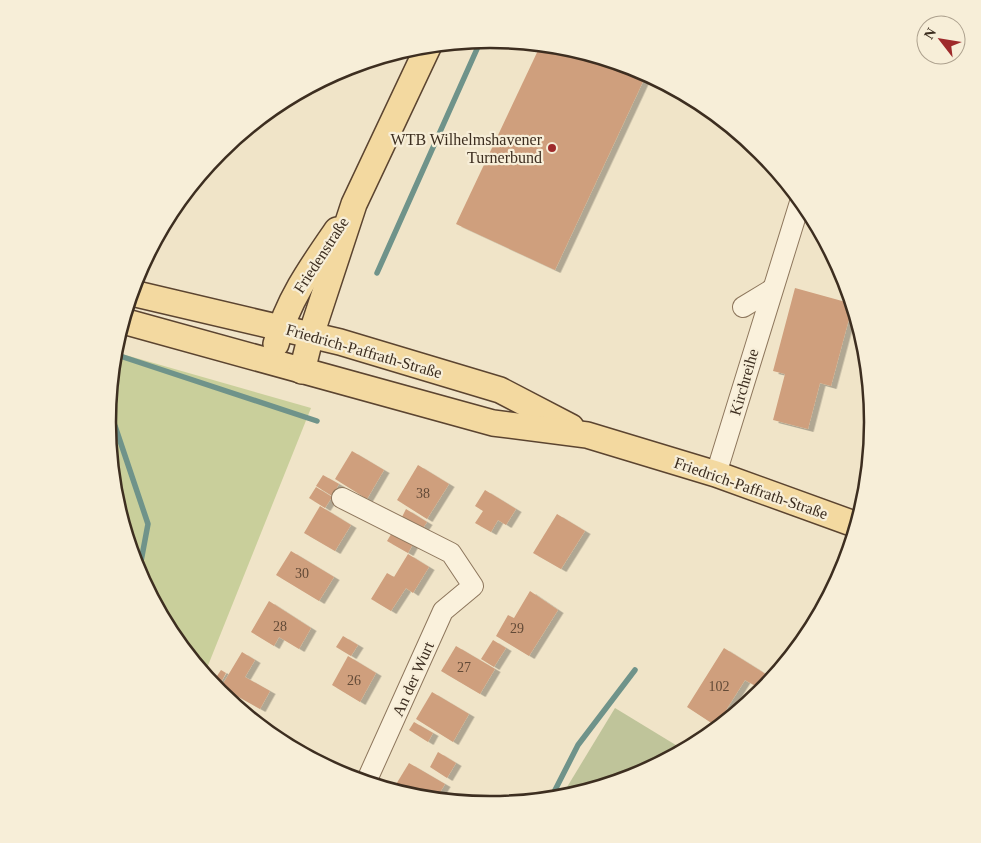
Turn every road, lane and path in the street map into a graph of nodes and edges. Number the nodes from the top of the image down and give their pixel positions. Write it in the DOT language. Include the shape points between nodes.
graph roads {
  1 [pos="425,54"];
  2 [pos="354,204"];
  3 [pos="798,209"];
  4 [pos="771,290"];
  5 [pos="139,294"];
  6 [pos="743,307"];
  7 [pos="129,324"];
  8 [pos="280,328"];
  9 [pos="311,335"];
  10 [pos="272,363"];
  11 [pos="302,372"];
  12 [pos="587,435"];
  13 [pos="716,474"];
  14 [pos="342,498"];
  15 [pos="851,523"];
  16 [pos="369,776"];
  1 -- 2 [label="main road, Friedenstraße"];
  2 -- 8 [label="main road, Friedenstraße" via="300,284"];
  2 -- 9 [label="main road, Friedenstraße"];
  3 -- 4 [label="street, Kirchreihe"];
  4 -- 6 [label="street"];
  4 -- 13 [label="street, Kirchreihe"];
  5 -- 8 [label="main road, Friedrich-Paffrath-Straße"];
  7 -- 10 [label="main road, Friedrich-Paffrath-Straße"];
  8 -- 9 [label="main road, Friedrich-Paffrath-Straße"];
  8 -- 10 [label="main road, Friedenstraße"];
  9 -- 11 [label="main road, Friedenstraße"];
  9 -- 12 [label="main road, Friedrich-Paffrath-Straße" via="500,390"];
  10 -- 11 [label="main road, Friedrich-Paffrath-Straße"];
  11 -- 12 [label="main road, Friedrich-Paffrath-Straße" via="493,423"];
  12 -- 13 [label="main road, Friedrich-Paffrath-Straße"];
  13 -- 15 [label="main road, Friedrich-Paffrath-Straße"];
  14 -- 16 [label="street, An der Wurt" via="451,553 473,586 443,612"];
}
